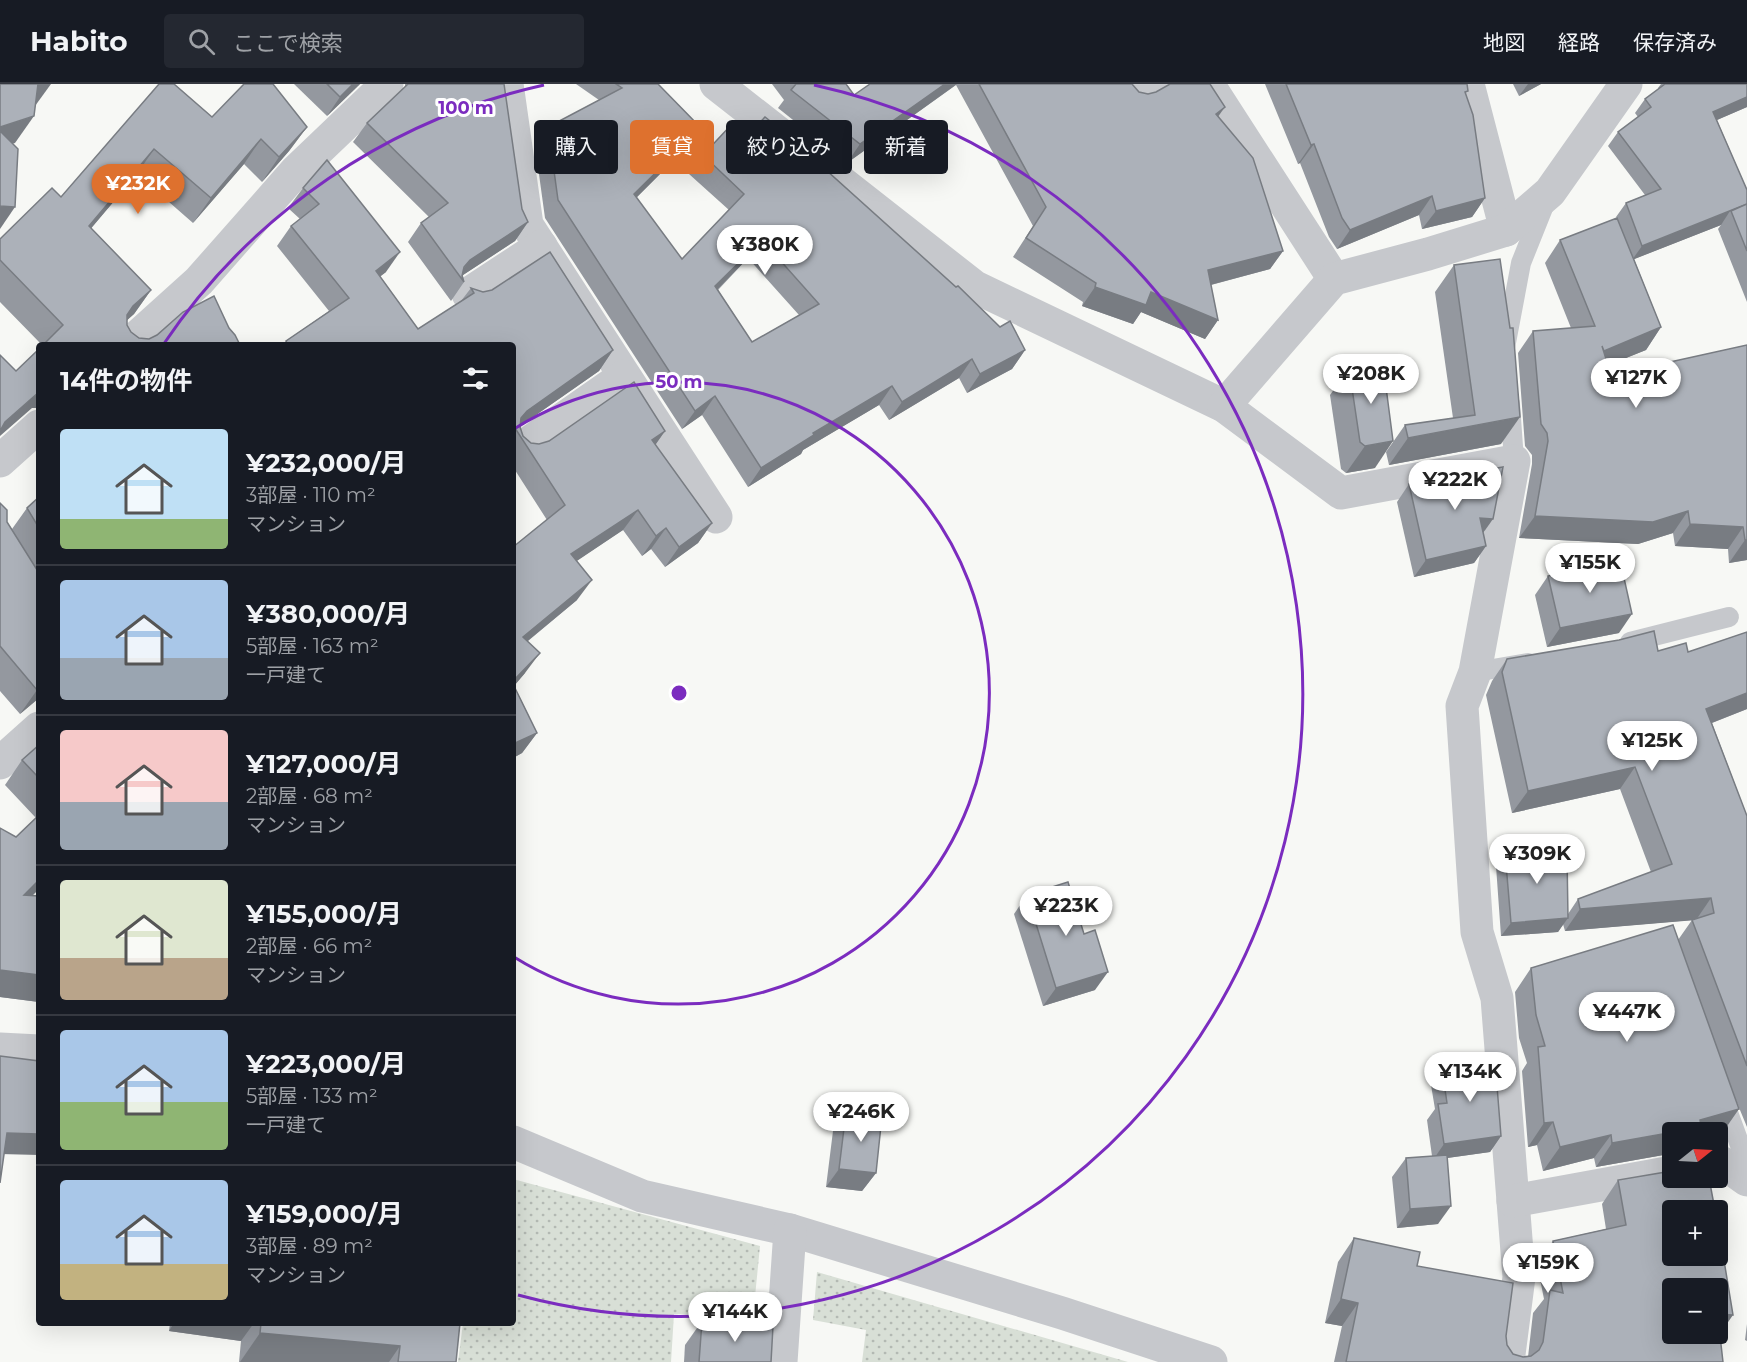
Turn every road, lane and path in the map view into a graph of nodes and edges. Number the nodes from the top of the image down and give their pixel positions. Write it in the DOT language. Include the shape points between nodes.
graph roads {
  1 [pos="387,84"];
  2 [pos="507,84"];
  3 [pos="716,84"];
  4 [pos="1127,84"];
  5 [pos="1152,84"];
  6 [pos="1208,84"];
  7 [pos="1468,84"];
  8 [pos="1626,84"];
  9 [pos="1550,192"];
  10 [pos="1506,230"];
  11 [pos="541,246"];
  12 [pos="1334,279"];
  13 [pos="199,281"];
  14 [pos="468,294"];
  15 [pos="214,313"];
  16 [pos="131,342"];
  17 [pos="1507,368"];
  18 [pos="624,376"];
  19 [pos="1509,391"];
  20 [pos="1224,406"];
  21 [pos="36,429"];
  22 [pos="524,446"];
  23 [pos="0,461"];
  24 [pos="1514,461"];
  25 [pos="716,517"];
  26 [pos="1729,616"];
  27 [pos="1611,647"];
  28 [pos="1543,660"];
  29 [pos="1475,672"];
  30 [pos="36,731"];
  31 [pos="0,763"];
  32 [pos="0,1049"];
  33 [pos="36,1051"];
  34 [pos="1716,1080"];
  35 [pos="516,1143"];
  36 [pos="1736,1164"];
  37 [pos="1662,1174"];
  38 [pos="1513,1201"];
  39 [pos="790,1230"];
  40 [pos="781,1362"];
  41 [pos="1211,1362"];
  42 [pos="1508,1362"];
  1 -- 13 [label="street" via="296,171"];
  2 -- 11 [label="street" via="527,225"];
  3 -- 20 [label="street" via="975,286"];
  4 -- 5 [label="street" via="1134,94"];
  6 -- 12 [label="street"];
  7 -- 10 [label="street"];
  8 -- 9 [label="street"];
  9 -- 10 [label="street"];
  9 -- 17 [label="lane" via="1521,263 1505,345"];
  10 -- 12 [label="street"];
  11 -- 14 [label="street"];
  11 -- 18 [label="street"];
  12 -- 20 [label="street"];
  13 -- 15 [label="street"];
  13 -- 16 [label="street"];
  18 -- 22 [label="street"];
  18 -- 25 [label="street"];
  19 -- 24 [label="lane"];
  20 -- 24 [label="street" via="1341,493"];
  21 -- 23 [label="street"];
  24 -- 29 [label="street"];
  26 -- 27 [label="lane"];
  28 -- 29 [label="lane"];
  29 -- 38 [label="street" via="1462,706 1471,863 1477,932 1497,998"];
  30 -- 31 [label="street"];
  32 -- 33 [label="street"];
  34 -- 36 [label="lane"];
  35 -- 39 [label="street" via="642,1196"];
  37 -- 38 [label="street"];
  38 -- 42 [label="street" via="1519,1277"];
  39 -- 40 [label="street"];
  39 -- 41 [label="street"];
}
